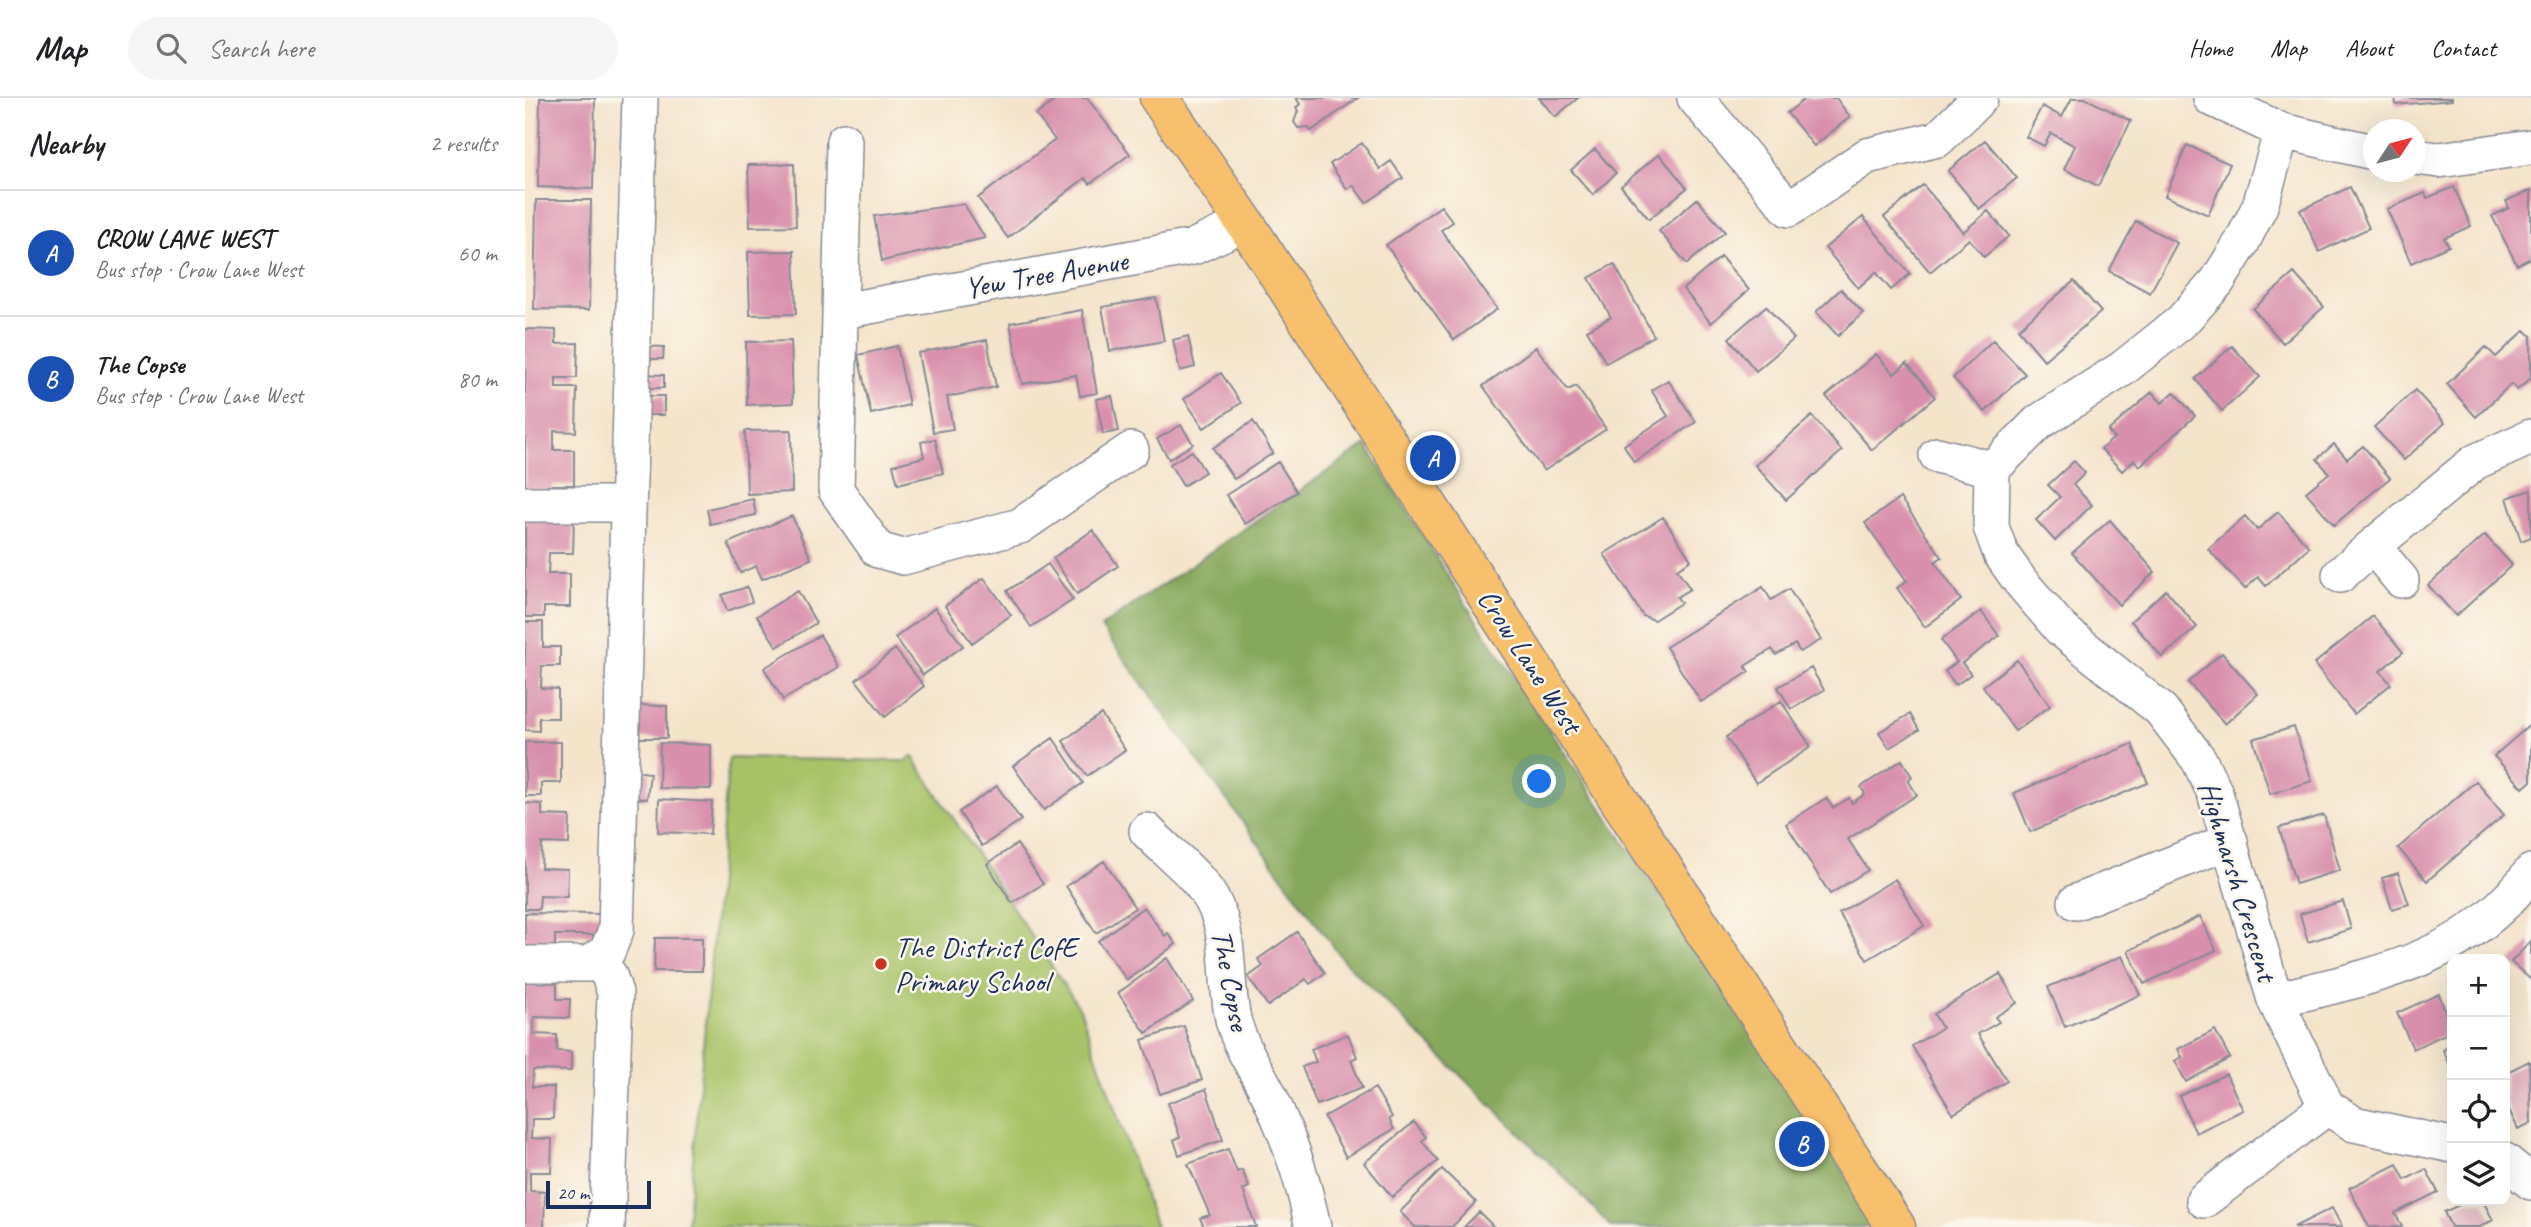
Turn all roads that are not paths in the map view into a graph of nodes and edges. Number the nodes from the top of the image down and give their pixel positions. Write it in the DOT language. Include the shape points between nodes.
graph roads {
  1 [pos="640,98"];
  2 [pos="1159,98"];
  3 [pos="1695,98"];
  4 [pos="1980,98"];
  5 [pos="2211,98"];
  6 [pos="2282,131"];
  7 [pos="844,141"];
  8 [pos="2531,147"];
  9 [pos="2363,149"];
  10 [pos="2426,158"];
  11 [pos="1245,223"];
  12 [pos="842,312"];
  13 [pos="2531,437"];
  14 [pos="1131,450"];
  15 [pos="1937,455"];
  16 [pos="1992,469"];
  17 [pos="525,504"];
  18 [pos="628,504"];
  19 [pos="2373,547"];
  20 [pos="2340,575"];
  21 [pos="2401,580"];
  22 [pos="1144,824"];
  23 [pos="2230,841"];
  24 [pos="2531,872"];
  25 [pos="2077,902"];
  26 [pos="596,959"];
  27 [pos="525,964"];
  28 [pos="2275,1000"];
  29 [pos="2327,1107"];
  30 [pos="2447,1144"];
  31 [pos="2510,1165"];
  32 [pos="2531,1182"];
  33 [pos="2204,1200"];
  34 [pos="607,1227"];
  35 [pos="1313,1227"];
  36 [pos="1896,1227"];
  1 -- 18 [label="street"];
  2 -- 11 [label="main road, Crow Lane West"];
  3 -- 4 [label="street" via="1790,209 1867,156 1938,139"];
  5 -- 6 [label="street"];
  6 -- 9 [label="street"];
  6 -- 16 [label="street" via="2260,206 2217,282 2181,322 2122,369 2039,422"];
  7 -- 12 [label="street"];
  8 -- 10 [label="street"];
  11 -- 12 [label="street, Yew Tree Avenue" via="1193,247"];
  11 -- 36 [label="main road, Crow Lane West"];
  12 -- 14 [label="street" via="836,490 878,550 903,557 1020,526"];
  13 -- 19 [label="street" via="2475,462"];
  15 -- 16 [label="street"];
  16 -- 23 [label="street, Highmarsh Crescent" via="1991,527 2001,554 2061,629 2146,696 2178,729 2215,793"];
  17 -- 18 [label="street"];
  18 -- 26 [label="street" via="617,930 607,952"];
  19 -- 20 [label="street"];
  19 -- 21 [label="street"];
  22 -- 35 [label="street, The Copse" via="1214,904 1221,922 1234,1023 1300,1169"];
  23 -- 25 [label="street"];
  23 -- 28 [label="street, Highmarsh Crescent"];
  24 -- 28 [label="street" via="2470,932 2414,963"];
  26 -- 27 [label="street" via="588,964"];
  26 -- 34 [label="street" via="609,975 615,993"];
  28 -- 29 [label="street, Highmarsh Crescent"];
  29 -- 30 [label="street" via="2354,1124"];
  29 -- 33 [label="street"];
  31 -- 32 [label="street"];
}
